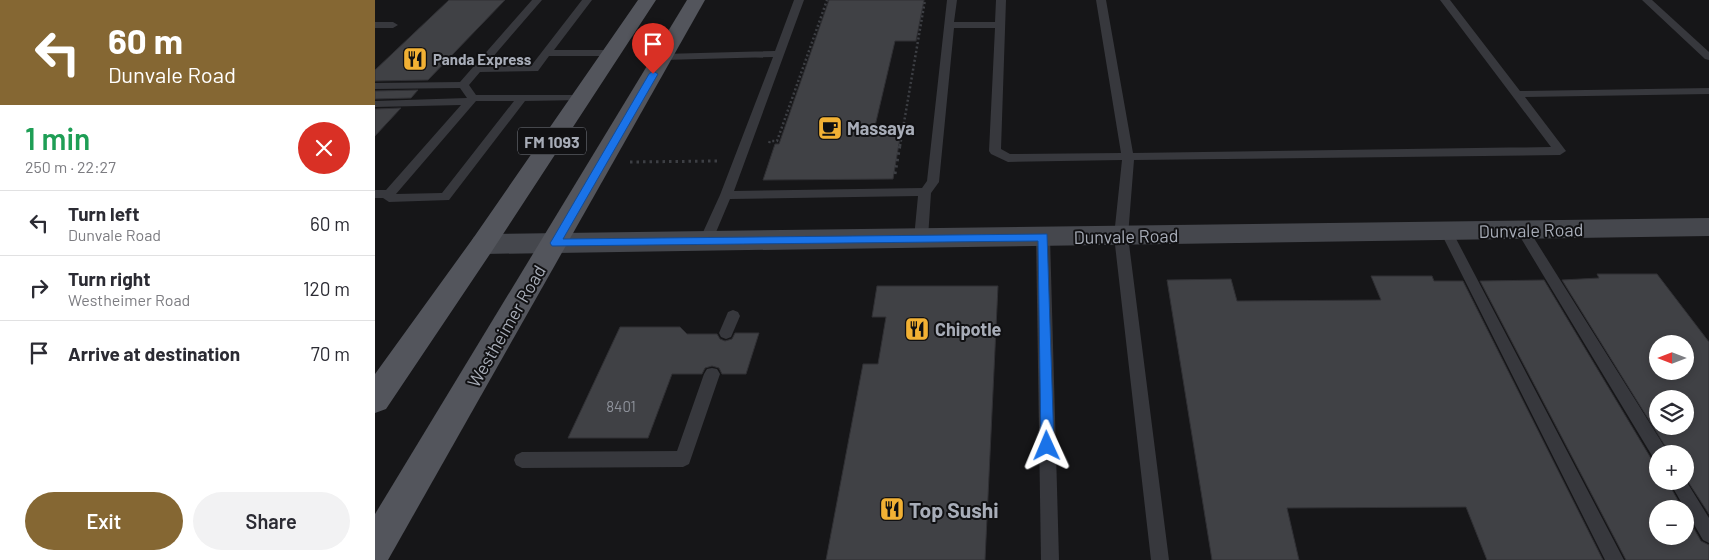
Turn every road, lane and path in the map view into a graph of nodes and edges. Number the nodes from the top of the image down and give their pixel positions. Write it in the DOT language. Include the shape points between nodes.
graph roads {
  1 [pos="537,0"];
  2 [pos="587,0"];
  3 [pos="647,0"];
  4 [pos="697,0"];
  5 [pos="799,0"];
  6 [pos="827,0"];
  7 [pos="925,0"];
  8 [pos="952,0"];
  9 [pos="1001,0"];
  10 [pos="1101,0"];
  11 [pos="1445,0"];
  12 [pos="1647,0"];
  13 [pos="375,25"];
  14 [pos="393,25"];
  15 [pos="949,25"];
  16 [pos="1000,25"];
  17 [pos="546,53"];
  18 [pos="611,53"];
  19 [pos="779,54"];
  20 [pos="663,57"];
  21 [pos="1709,57"];
  22 [pos="477,69"];
  23 [pos="463,85"];
  24 [pos="375,86"];
  25 [pos="1709,91"];
  26 [pos="1517,94"];
  27 [pos="522,98"];
  28 [pos="581,98"];
  29 [pos="471,100"];
  30 [pos="375,104"];
  31 [pos="496,114"];
  32 [pos="509,114"];
  33 [pos="483,132"];
  34 [pos="495,132"];
  35 [pos="455,133"];
  36 [pos="442,134"];
  37 [pos="481,150"];
  38 [pos="438,151"];
  39 [pos="468,151"];
  40 [pos="425,152"];
  41 [pos="1128,157"];
  42 [pos="739,161"];
  43 [pos="629,162"];
  44 [pos="451,173"];
  45 [pos="464,173"];
  46 [pos="405,174"];
  47 [pos="421,174"];
  48 [pos="894,184"];
  49 [pos="925,192"];
  50 [pos="375,194"];
  51 [pos="389,194"];
  52 [pos="726,195"];
  53 [pos="1709,228"];
  54 [pos="1522,230"];
  55 [pos="1446,231"];
  56 [pos="1121,236"];
  57 [pos="1043,237"];
  58 [pos="921,238"];
  59 [pos="706,241"];
  60 [pos="555,243"];
  61 [pos="483,244"];
  62 [pos="733,316"];
  63 [pos="726,334"];
  64 [pos="712,374"];
  65 [pos="375,399"];
  66 [pos="1654,445"];
  67 [pos="522,460"];
  68 [pos="1682,490"];
  69 [pos="1709,534"];
  70 [pos="375,548"];
  71 [pos="1050,560"];
  72 [pos="1160,560"];
  73 [pos="1615,560"];
  1 -- 22 [label="lane"];
  2 -- 17 [label="lane"];
  3 -- 18 [label="main road, FM 1093"];
  4 -- 20 [label="main road, Westheimer Road / FM 1093"];
  5 -- 19 [label="lane"];
  6 -- 42 [label="path" via="777,141 770,141 763,161"];
  7 -- 48 [label="path"];
  8 -- 15 [label="lane"];
  9 -- 16 [label="lane"];
  10 -- 41 [label="lane"];
  11 -- 26 [label="lane"];
  12 -- 21 [label="lane"];
  13 -- 14 [label="lane"];
  15 -- 16 [label="lane"];
  15 -- 49 [label="lane" via="933,182"];
  16 -- 41 [label="lane" via="995,151 1007,158"];
  17 -- 18 [label="lane"];
  17 -- 22 [label="lane" via="534,69"];
  18 -- 28 [label="main road, FM 1093"];
  19 -- 20 [label="lane"];
  19 -- 42 [label="lane"];
  20 -- 60 [label="main road, Westheimer Road / FM 1093"];
  22 -- 23 [label="lane"];
  23 -- 24 [label="lane"];
  23 -- 29 [label="lane"];
  25 -- 26 [label="lane"];
  26 -- 41 [label="lane" via="1560,151"];
  27 -- 28 [label="lane"];
  27 -- 29 [label="lane"];
  27 -- 32 [label="lane"];
  28 -- 61 [label="main road, FM 1093"];
  29 -- 30 [label="lane"];
  29 -- 36 [label="lane" via="463,116"];
  31 -- 32 [label="lane"];
  32 -- 34 [label="lane"];
  33 -- 34 [label="lane"];
  34 -- 37 [label="lane"];
  35 -- 36 [label="lane"];
  36 -- 40 [label="lane"];
  37 -- 39 [label="lane"];
  37 -- 45 [label="lane"];
  38 -- 40 [label="lane"];
  40 -- 46 [label="lane"];
  41 -- 56 [label="lane"];
  42 -- 43 [label="path"];
  42 -- 52 [label="lane"];
  44 -- 45 [label="lane"];
  45 -- 51 [label="lane" via="445,197 389,198"];
  46 -- 47 [label="lane"];
  46 -- 51 [label="lane"];
  49 -- 52 [label="lane"];
  49 -- 58 [label="lane"];
  50 -- 51 [label="lane"];
  52 -- 59 [label="lane"];
  53 -- 54 [label="street, Dunvale Road"];
  54 -- 55 [label="street, Dunvale Road"];
  54 -- 66 [label="lane"];
  55 -- 56 [label="street, Dunvale Road"];
  55 -- 73 [label="lane"];
  56 -- 57 [label="street, Dunvale Road"];
  56 -- 72 [label="lane"];
  57 -- 58 [label="street, Dunvale Road"];
  57 -- 71 [label="lane"];
  58 -- 59 [label="street, Dunvale Road"];
  59 -- 60 [label="street, Dunvale Road"];
  60 -- 61 [label="street, Dunvale Road"];
  60 -- 70 [label="main road, Westheimer Road / FM 1093"];
  61 -- 65 [label="main road, FM 1093"];
  62 -- 63 [label="lane"];
  64 -- 67 [label="lane" via="683,459"];
  68 -- 69 [label="lane"];
}
